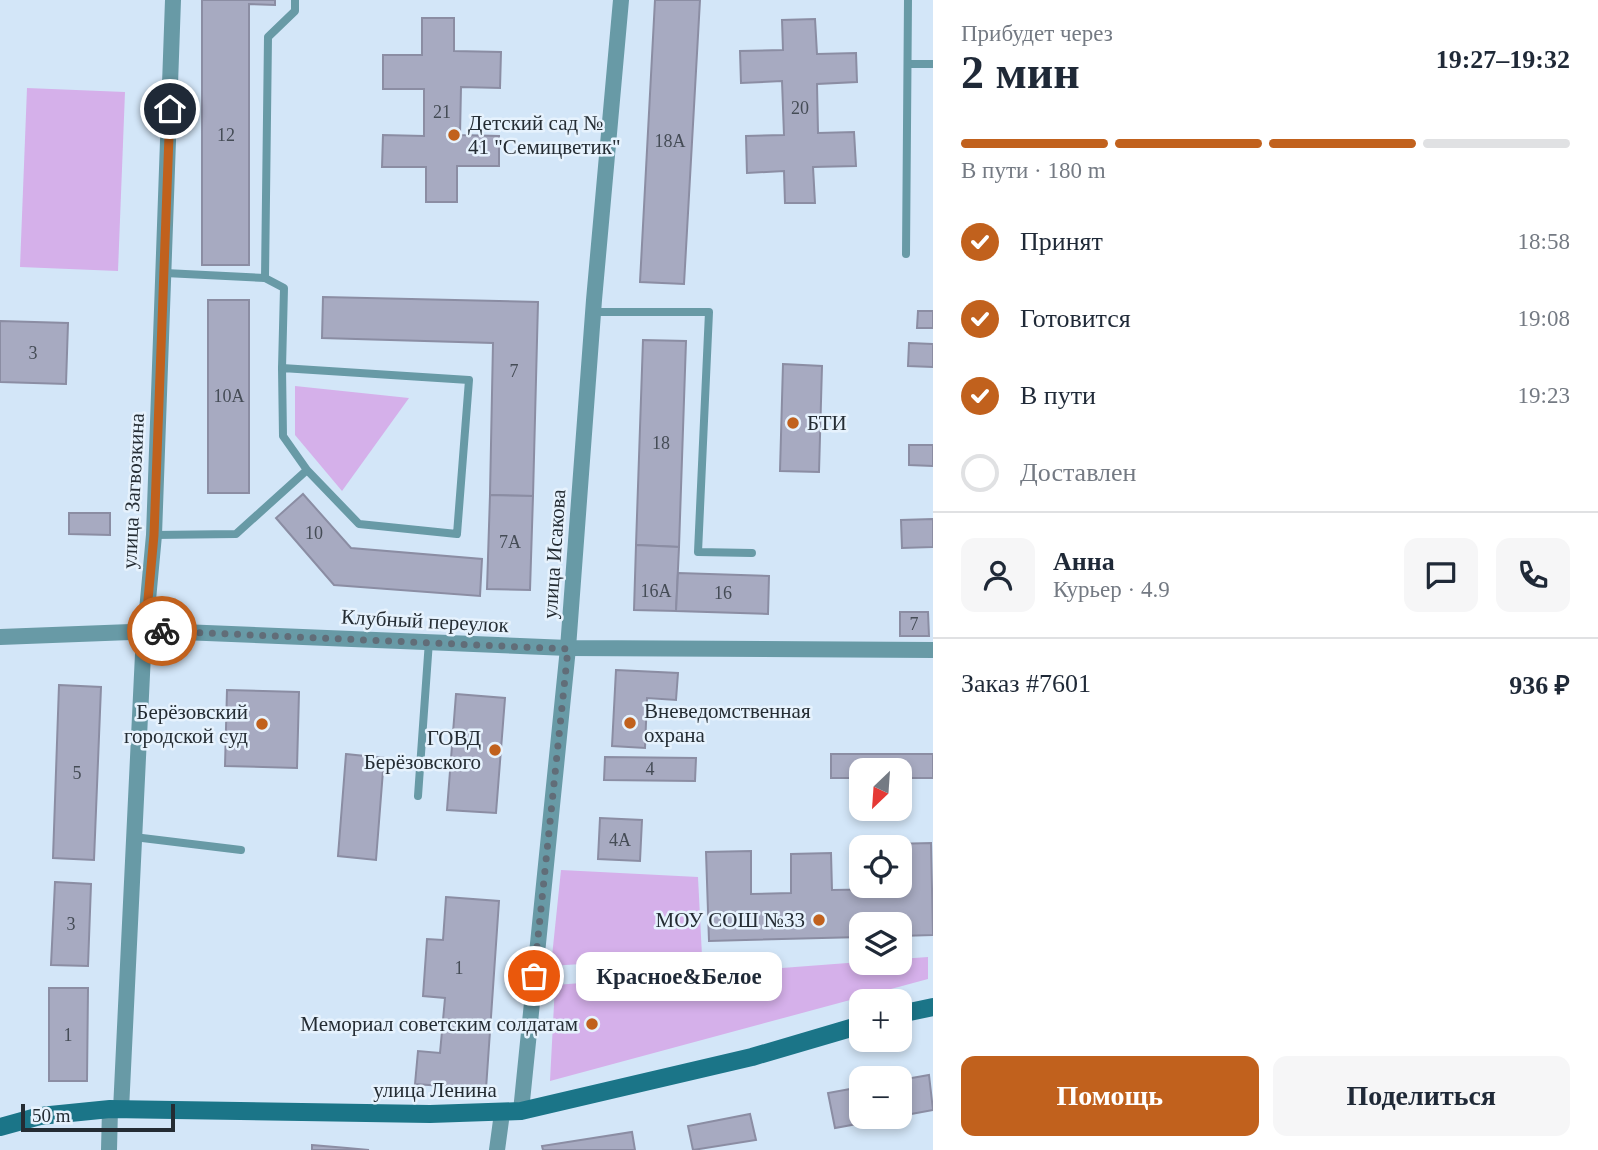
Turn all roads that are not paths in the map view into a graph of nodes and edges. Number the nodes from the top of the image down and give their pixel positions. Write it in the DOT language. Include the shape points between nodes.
graph roads {
  1 [pos="173,0"];
  2 [pos="295,0"];
  3 [pos="621,0"];
  4 [pos="908,0"];
  5 [pos="908,64"];
  6 [pos="933,64"];
  7 [pos="906,254"];
  8 [pos="165,273"];
  9 [pos="265,278"];
  10 [pos="593,312"];
  11 [pos="282,368"];
  12 [pos="307,470"];
  13 [pos="154,535"];
  14 [pos="752,553"];
  15 [pos="145,632"];
  16 [pos="0,638"];
  17 [pos="429,642"];
  18 [pos="568,649"];
  19 [pos="933,650"];
  20 [pos="418,796"];
  21 [pos="134,836"];
  22 [pos="242,850"];
  23 [pos="933,1007"];
  24 [pos="912,1011"];
  25 [pos="849,1029"];
  26 [pos="116,1110"];
  27 [pos="521,1111"];
  28 [pos="502,1113"];
  29 [pos="0,1127"];
  30 [pos="109,1150"];
  31 [pos="497,1150"];
  1 -- 8 [label="street, улица Загвозкина"];
  2 -- 9 [label="lane" via="295,11 268,37"];
  3 -- 10 [label="street, улица Исакова"];
  4 -- 5 [label="lane"];
  5 -- 6 [label="lane"];
  5 -- 7 [label="lane"];
  8 -- 9 [label="lane"];
  8 -- 13 [label="street, улица Загвозкина"];
  9 -- 11 [label="lane" via="284,288"];
  10 -- 14 [label="lane" via="709,312 698,552"];
  10 -- 18 [label="street, улица Исакова"];
  11 -- 12 [label="lane" via="283,436"];
  11 -- 12 [label="lane" via="469,380 457,534 359,524"];
  12 -- 13 [label="lane" via="236,534"];
  13 -- 15 [label="street, улица Загвозкина"];
  15 -- 16 [label="street, Клубный переулок"];
  15 -- 17 [label="street, Клубный переулок"];
  15 -- 21 [label="street, улица Загвозкина"];
  17 -- 18 [label="street, Клубный переулок"];
  17 -- 20 [label="lane"];
  18 -- 19 [label="street, Клубный переулок"];
  18 -- 27 [label="street, улица Исакова"];
  21 -- 22 [label="lane"];
  21 -- 26 [label="street, улица Загвозкина"];
  23 -- 24 [label="main road"];
  25 -- 27 [label="main road, улица Ленина" via="752,1057"];
  26 -- 28 [label="main road, улица Ленина"];
  26 -- 29 [label="main road, улица Ленина" via="40,1116"];
  26 -- 30 [label="street, улица Загвозкина"];
  27 -- 28 [label="main road, улица Ленина"];
  28 -- 31 [label="street"];
}
